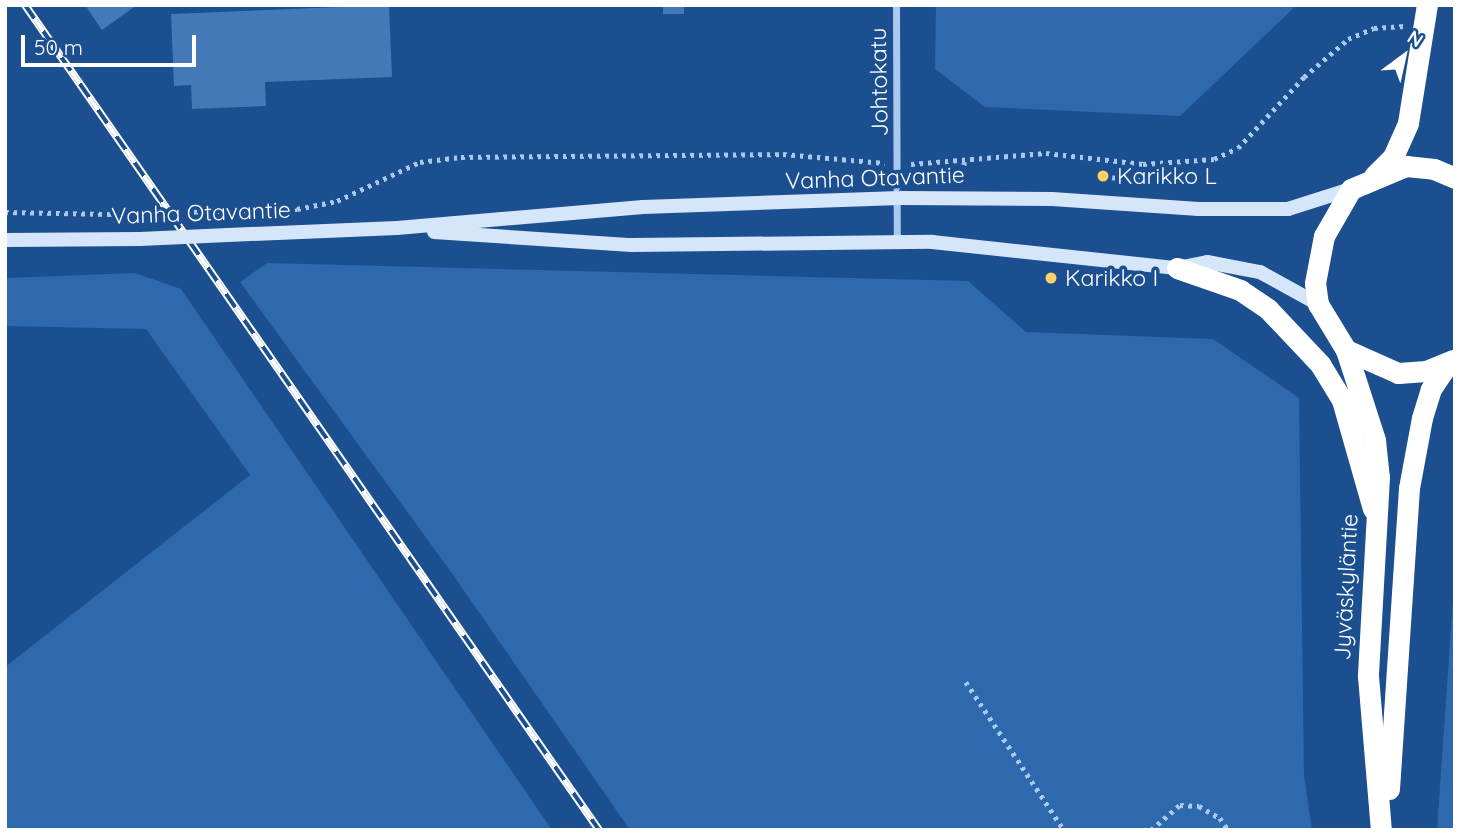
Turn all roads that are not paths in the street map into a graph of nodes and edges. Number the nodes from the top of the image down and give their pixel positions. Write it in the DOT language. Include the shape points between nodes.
graph roads {
  1 [pos="896,5"];
  2 [pos="1427,5"];
  3 [pos="1371,178"];
  4 [pos="1455,178"];
  5 [pos="1351,189"];
  6 [pos="900,198"];
  7 [pos="397,228"];
  8 [pos="5,240"];
  9 [pos="897,241"];
  10 [pos="1177,268"];
  11 [pos="1318,304"];
  12 [pos="1346,350"];
  13 [pos="1452,361"];
  14 [pos="1375,515"];
  15 [pos="1381,830"];
  16 [pos="1387,830"];
  1 -- 6 [label="street, Johtokatu"];
  2 -- 3 [label="highway" via="1419,71 1402,140"];
  3 -- 4 [label="highway" via="1406,166 1434,169"];
  3 -- 5 [label="highway"];
  5 -- 6 [label="main road, Vanha Otavantie" via="1288,209 1256,210 1052,199"];
  5 -- 11 [label="highway" via="1324,236 1316,267"];
  6 -- 7 [label="main road, Vanha Otavantie" via="643,207"];
  6 -- 9 [label="street, Johtokatu"];
  7 -- 8 [label="main road, Vanha Otavantie, bridge"];
  7 -- 9 [label="main road, Vanha Otavantie" via="632,245"];
  9 -- 10 [label="main road, Vanha Otavantie"];
  10 -- 11 [label="main road, Vanha Otavantie" via="1207,262 1260,272"];
  10 -- 14 [label="highway" via="1250,296 1320,364 1342,400"];
  11 -- 12 [label="highway, Jyväskyläntie"];
  12 -- 13 [label="highway" via="1398,373"];
  12 -- 14 [label="highway, Jyväskyläntie" via="1376,440"];
  13 -- 16 [label="highway" via="1431,389 1409,488"];
  14 -- 15 [label="highway, Jyväskyläntie" via="1368,676"];
}
